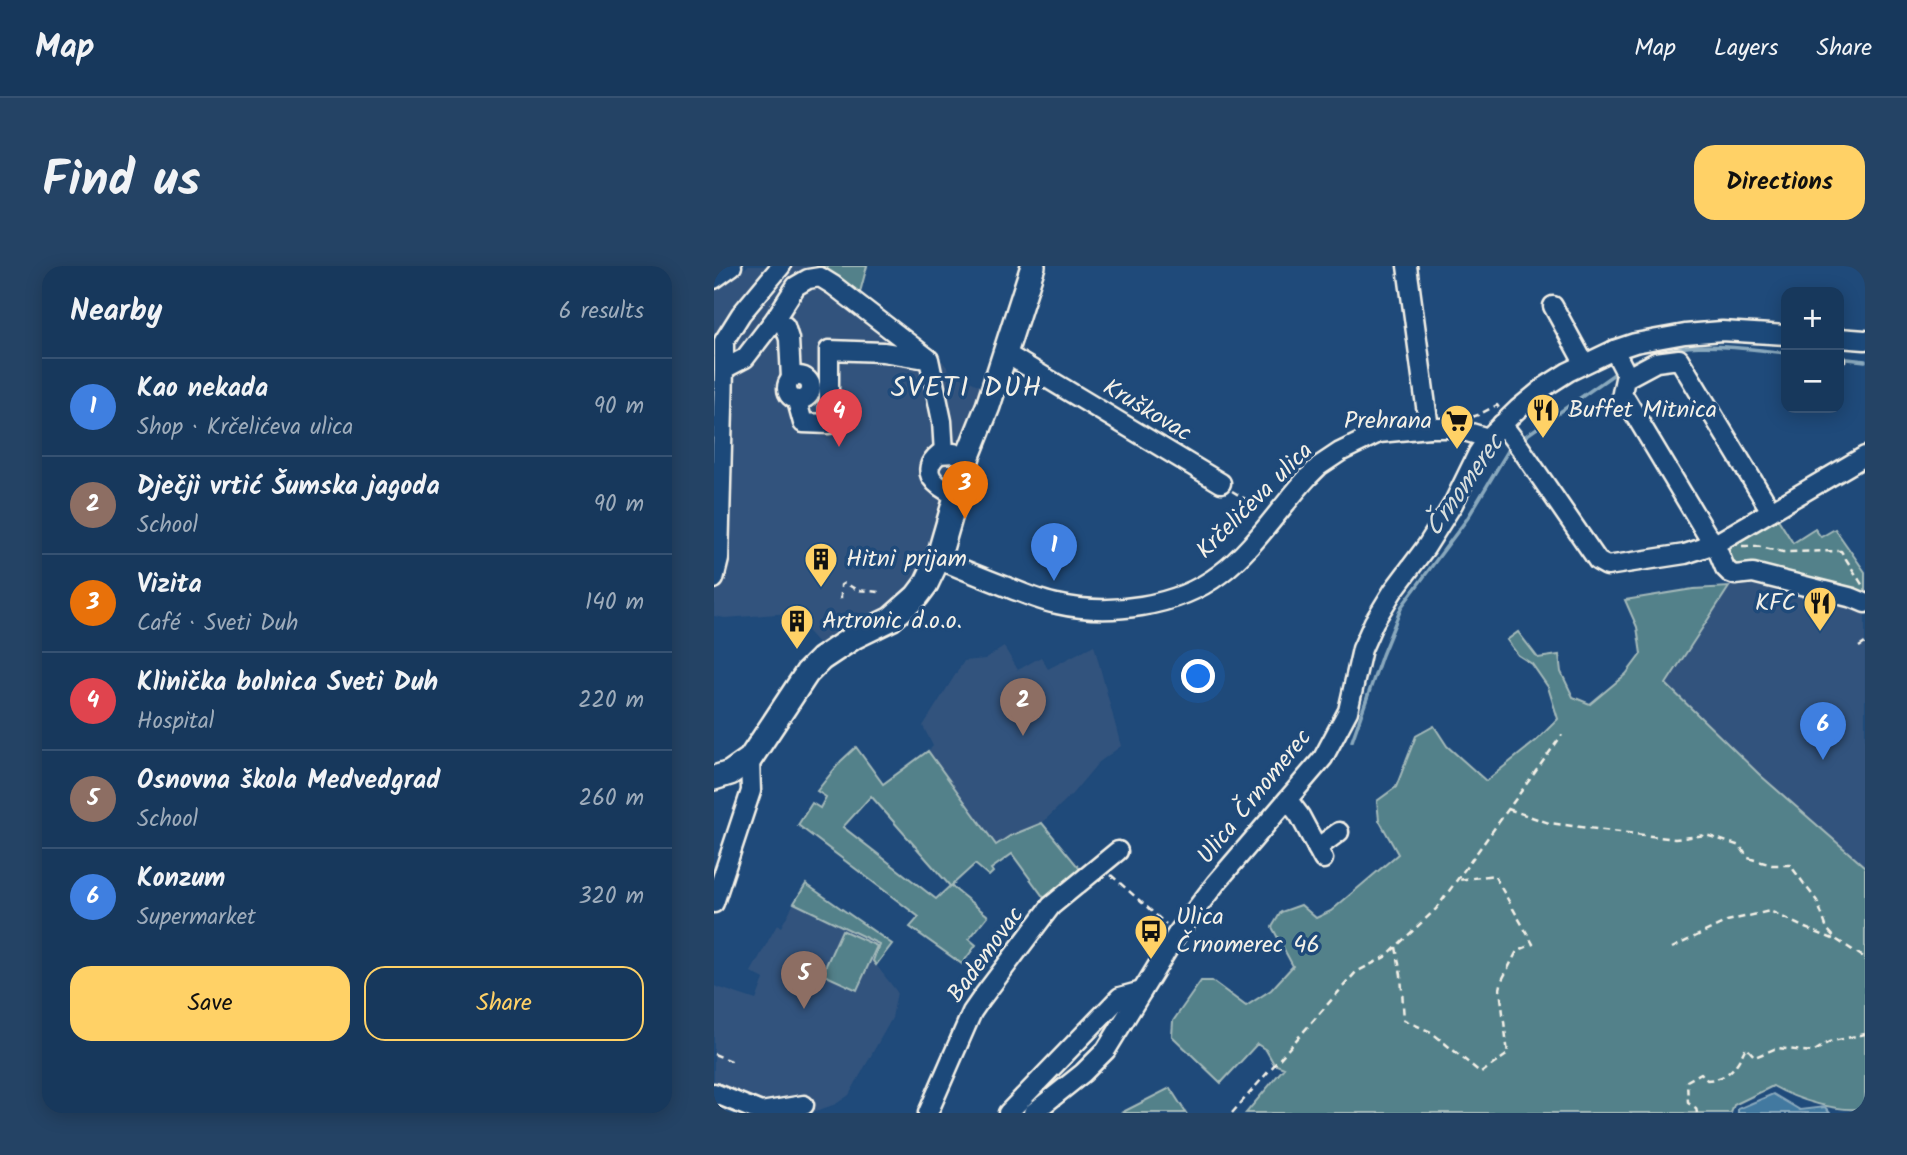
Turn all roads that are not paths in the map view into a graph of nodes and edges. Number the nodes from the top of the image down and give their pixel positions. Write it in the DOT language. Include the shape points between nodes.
graph roads {
  1 [pos="781,266"];
  2 [pos="1033,266"];
  3 [pos="1407,266"];
  4 [pos="1553,306"];
  5 [pos="775,319"];
  6 [pos="1781,335"];
  7 [pos="1865,340"];
  8 [pos="1844,345"];
  9 [pos="1005,353"];
  10 [pos="929,359"];
  11 [pos="1584,363"];
  12 [pos="1622,366"];
  13 [pos="724,369"];
  14 [pos="791,378"];
  15 [pos="821,387"];
  16 [pos="797,401"];
  17 [pos="1429,428"];
  18 [pos="1509,431"];
  19 [pos="1488,438"];
  20 [pos="944,453"];
  21 [pos="968,456"];
  22 [pos="1865,456"];
  23 [pos="1221,483"];
  24 [pos="955,495"];
  25 [pos="1771,511"];
  26 [pos="1715,544"];
  27 [pos="938,559"];
  28 [pos="714,579"];
  29 [pos="1865,603"];
  30 [pos="750,759"];
  31 [pos="714,778"];
  32 [pos="1288,800"];
  33 [pos="1339,831"];
  34 [pos="1118,851"];
  35 [pos="714,903"];
  36 [pos="1142,991"];
  37 [pos="714,1093"];
  38 [pos="804,1105"];
  39 [pos="928,1113"];
  40 [pos="1008,1113"];
  41 [pos="1033,1113"];
  1 -- 13 [label="street" via="724,341"];
  2 -- 9 [label="main road"];
  3 -- 17 [label="street"];
  4 -- 11 [label="street"];
  5 -- 10 [label="street" via="796,286 820,277"];
  5 -- 13 [label="street" via="745,358"];
  5 -- 14 [label="street" via="785,326 789,339"];
  6 -- 12 [label="street, Ulica Črnomerec" via="1722,331 1635,343"];
  7 -- 8 [label="street"];
  9 -- 21 [label="main road"];
  9 -- 23 [label="street, Kruškovac"];
  10 -- 15 [label="street" via="829,350"];
  10 -- 20 [label="street"];
  11 -- 12 [label="street, Ulica Črnomerec"];
  11 -- 18 [label="street, Ulica Črnomerec" via="1546,386"];
  12 -- 25 [label="street" via="1679,359"];
  12 -- 26 [label="street" via="1622,393"];
  13 -- 28 [label="street" via="719,559"];
  14 -- 15 [label="street" via="804,376"];
  14 -- 16 [label="street" via="788,392"];
  15 -- 16 [label="street"];
  15 -- 16 [label="street" via="829,424 803,423"];
  17 -- 19 [label="street, Krčelićeva ulica" via="1454,428"];
  17 -- 27 [label="street, Krčelićeva ulica" via="1379,433 1340,452 1309,476 1221,573 1195,589 1152,605 1102,609 1057,604"];
  18 -- 19 [label="street, Ulica Črnomerec"];
  18 -- 26 [label="street" via="1598,561 1607,566 1685,554"];
  19 -- 32 [label="street, Ulica Črnomerec" via="1453,504 1374,622 1362,649 1348,711 1323,758"];
  20 -- 21 [label="street"];
  20 -- 24 [label="street" via="933,459 930,472 936,484"];
  21 -- 24 [label="main road"];
  22 -- 25 [label="street"];
  24 -- 27 [label="main road"];
  25 -- 26 [label="street"];
  26 -- 29 [label="street" via="1725,568 1735,575 1753,573"];
  27 -- 30 [label="main road" via="926,584 899,613 835,648 807,673"];
  30 -- 31 [label="main road"];
  30 -- 35 [label="street" via="751,791"];
  32 -- 33 [label="street" via="1320,854"];
  32 -- 36 [label="street, Ulica Črnomerec" via="1208,893"];
  34 -- 39 [label="street, Bademovac" via="1051,906 972,1012"];
  36 -- 40 [label="street" via="1121,997"];
  36 -- 41 [label="street, Ulica Črnomerec" via="1106,1049"];
  37 -- 38 [label="street" via="761,1112"];
}
